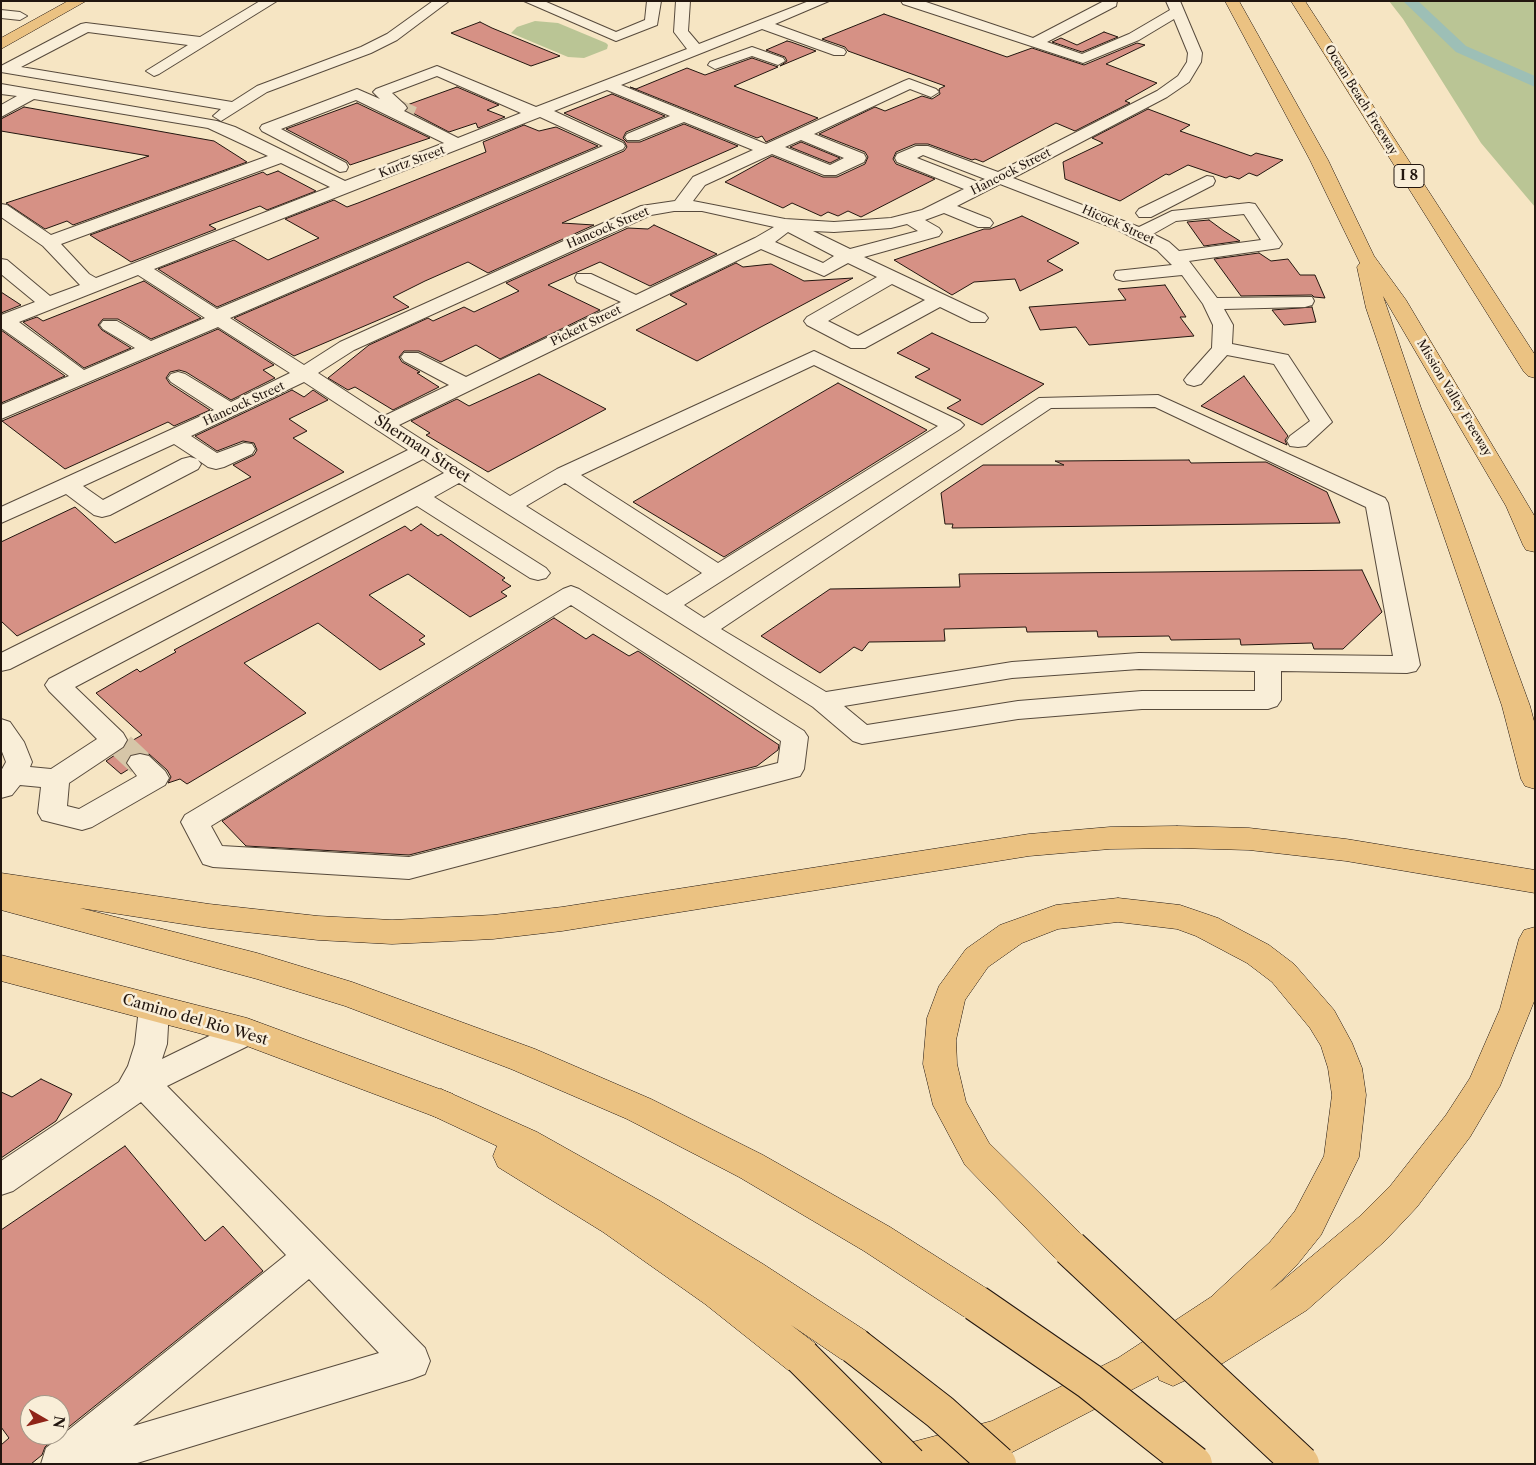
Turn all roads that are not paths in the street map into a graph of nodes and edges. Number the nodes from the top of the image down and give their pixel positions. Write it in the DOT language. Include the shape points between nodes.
graph roads {
  1 [pos="79,1"];
  2 [pos="242,1"];
  3 [pos="270,1"];
  4 [pos="442,1"];
  5 [pos="531,1"];
  6 [pos="654,1"];
  7 [pos="683,1"];
  8 [pos="822,1"];
  9 [pos="908,1"];
  10 [pos="1232,1"];
  11 [pos="1298,1"];
  12 [pos="1111,3"];
  13 [pos="1175,6"];
  14 [pos="34,9"];
  15 [pos="1,14"];
  16 [pos="20,16"];
  17 [pos="763,24"];
  18 [pos="1,26"];
  19 [pos="198,36"];
  20 [pos="1034,43"];
  21 [pos="1,44"];
  22 [pos="839,52"];
  23 [pos="692,53"];
  24 [pos="778,61"];
  25 [pos="154,71"];
  26 [pos="412,81"];
  27 [pos="608,85"];
  28 [pos="431,88"];
  29 [pos="1,90"];
  30 [pos="931,92"];
  31 [pos="30,95"];
  32 [pos="235,107"];
  33 [pos="399,108"];
  34 [pos="1,112"];
  35 [pos="538,112"];
  36 [pos="417,116"];
  37 [pos="684,116"];
  38 [pos="210,124"];
  39 [pos="801,134"];
  40 [pos="633,138"];
  41 [pos="461,142"];
  42 [pos="770,149"];
  43 [pos="281,157"];
  44 [pos="1001,178"];
  45 [pos="365,180"];
  46 [pos="1207,181"];
  47 [pos="345,188"];
  48 [pos="979,189"];
  49 [pos="681,206"];
  50 [pos="943,207"];
  51 [pos="1,209"];
  52 [pos="910,219"];
  53 [pos="984,223"];
  54 [pos="785,224"];
  55 [pos="877,225"];
  56 [pos="1122,225"];
  57 [pos="1141,233"];
  58 [pos="49,242"];
  59 [pos="761,242"];
  60 [pos="894,242"];
  61 [pos="846,256"];
  62 [pos="1366,256"];
  63 [pos="1182,263"];
  64 [pos="1,264"];
  65 [pos="140,268"];
  66 [pos="1123,275"];
  67 [pos="891,277"];
  68 [pos="584,278"];
  69 [pos="95,286"];
  70 [pos="940,300"];
  71 [pos="1304,301"];
  72 [pos="636,302"];
  73 [pos="48,304"];
  74 [pos="1212,304"];
  75 [pos="217,318"];
  76 [pos="978,318"];
  77 [pos="3,322"];
  78 [pos="110,325"];
  79 [pos="1222,348"];
  80 [pos="150,349"];
  81 [pos="1520,351"];
  82 [pos="411,357"];
  83 [pos="75,372"];
  84 [pos="1535,372"];
  85 [pos="305,373"];
  86 [pos="178,378"];
  87 [pos="1535,379"];
  88 [pos="1194,380"];
  89 [pos="466,385"];
  90 [pos="230,411"];
  91 [pos="1,413"];
  92 [pos="384,424"];
  93 [pos="176,436"];
  94 [pos="1298,441"];
  95 [pos="244,449"];
  96 [pos="425,450"];
  97 [pos="190,464"];
  98 [pos="460,474"];
  99 [pos="565,474"];
  100 [pos="67,486"];
  101 [pos="417,496"];
  102 [pos="510,506"];
  103 [pos="1,516"];
  104 [pos="1535,545"];
  105 [pos="610,568"];
  106 [pos="538,573"];
  107 [pos="718,573"];
  108 [pos="571,594"];
  109 [pos="667,605"];
  110 [pos="704,629"];
  111 [pos="1,663"];
  112 [pos="1268,663"];
  113 [pos="822,701"];
  114 [pos="3,734"];
  115 [pos="126,750"];
  116 [pos="56,779"];
  117 [pos="1535,779"];
  118 [pos="7,782"];
  119 [pos="1535,882"];
  120 [pos="1,884"];
  121 [pos="1,899"];
  122 [pos="1535,939"];
  123 [pos="1,968"];
  124 [pos="154,1008"];
  125 [pos="247,1032"];
  126 [pos="136,1088"];
  127 [pos="441,1104"];
  128 [pos="1,1180"];
  129 [pos="311,1256"];
  130 [pos="998,1452"];
  131 [pos="58,1464"];
  132 [pos="70,1464"];
  133 [pos="907,1464"];
  134 [pos="1194,1464"];
  135 [pos="1300,1464"];
  1 -- 21 [label="main road"];
  2 -- 19 [label="street" via="214,18"];
  3 -- 19 [label="street"];
  4 -- 32 [label="street" via="392,37 262,89"];
  5 -- 6 [label="street" via="616,37 652,22"];
  7 -- 23 [label="street" via="681,32"];
  8 -- 17 [label="street, Kurtz Street"];
  9 -- 20 [label="street"];
  10 -- 62 [label="main road" via="1319,160"];
  11 -- 81 [label="main road, Ocean Beach Freeway / I 8"];
  12 -- 20 [label="street"];
  13 -- 20 [label="street" via="1134,37 1083,59"];
  13 -- 44 [label="street, Hancock Street" via="1195,53 1184,79 1162,94"];
  14 -- 16 [label="main road"];
  15 -- 16 [label="street"];
  16 -- 18 [label="main road"];
  17 -- 22 [label="street"];
  17 -- 23 [label="street, Kurtz Street"];
  19 -- 25 [label="street"];
  19 -- 32 [label="street" via="86,27 6,69"];
  23 -- 24 [label="street" via="722,68 752,51"];
  23 -- 27 [label="street, Kurtz Street"];
  26 -- 28 [label="street"];
  26 -- 33 [label="street" via="381,92"];
  26 -- 35 [label="street" via="437,71"];
  27 -- 35 [label="street, Kurtz Street"];
  27 -- 37 [label="street"];
  29 -- 31 [label="street"];
  30 -- 39 [label="street" via="909,84"];
  31 -- 34 [label="street"];
  31 -- 38 [label="street"];
  32 -- 38 [label="street"];
  35 -- 41 [label="street, Kurtz Street"];
  35 -- 75 [label="street" via="617,146"];
  36 -- 41 [label="street"];
  37 -- 40 [label="street"];
  37 -- 42 [label="street"];
  38 -- 43 [label="street" via="229,130"];
  39 -- 42 [label="street"];
  39 -- 42 [label="street" via="858,158 830,171"];
  41 -- 45 [label="street, Kurtz Street"];
  41 -- 45 [label="street" via="357,94 268,128"];
  42 -- 49 [label="street" via="699,181"];
  43 -- 47 [label="street"];
  43 -- 58 [label="street"];
  44 -- 48 [label="street, Hancock Street"];
  44 -- 48 [label="street, Hicock Street" via="922,149 903,158"];
  44 -- 56 [label="street, Hicock Street"];
  45 -- 47 [label="street, Kurtz Street"];
  46 -- 56 [label="street"];
  47 -- 65 [label="street, Kurtz Street"];
  48 -- 50 [label="street, Hancock Street"];
  49 -- 54 [label="street, Hancock Street" via="717,208"];
  49 -- 85 [label="street, Hancock Street" via="656,208 637,214 347,346"];
  50 -- 52 [label="street, Hancock Street"];
  50 -- 53 [label="street"];
  51 -- 58 [label="street"];
  52 -- 55 [label="street, Hancock Street"];
  52 -- 60 [label="street" via="933,232"];
  54 -- 55 [label="street, Hancock Street" via="827,227"];
  54 -- 59 [label="street, Pickett Street" via="778,233"];
  54 -- 61 [label="street"];
  55 -- 60 [label="street"];
  56 -- 57 [label="street, Hicock Street"];
  57 -- 63 [label="street, Hicock Street"];
  57 -- 63 [label="street" via="1172,216 1250,208 1273,244"];
  58 -- 69 [label="street" via="82,278"];
  59 -- 61 [label="street" via="824,270"];
  59 -- 72 [label="street, Pickett Street"];
  60 -- 61 [label="street"];
  61 -- 67 [label="street"];
  62 -- 104 [label="main road, Mission Valley Freeway" via="1396,300 1518,506"];
  62 -- 117 [label="main road" via="1376,308 1514,699"];
  63 -- 66 [label="street"];
  63 -- 74 [label="street, Hicock Street"];
  64 -- 73 [label="street"];
  65 -- 69 [label="street, Kurtz Street"];
  65 -- 75 [label="street, Sherman Street"];
  67 -- 70 [label="street"];
  67 -- 70 [label="street" via="814,321 858,344"];
  68 -- 72 [label="street"];
  69 -- 73 [label="street, Kurtz Street"];
  70 -- 76 [label="street"];
  71 -- 74 [label="street"];
  72 -- 89 [label="street, Pickett Street"];
  73 -- 77 [label="street, Kurtz Street"];
  74 -- 79 [label="street, Hicock Street" via="1223,325"];
  75 -- 80 [label="street"];
  75 -- 85 [label="street, Sherman Street"];
  77 -- 83 [label="street"];
  78 -- 80 [label="street"];
  79 -- 88 [label="street"];
  79 -- 94 [label="street" via="1280,359 1321,422"];
  80 -- 91 [label="street"];
  81 -- 84 [label="main road, I 8"];
  81 -- 87 [label="main road"];
  82 -- 89 [label="street"];
  85 -- 90 [label="street, Hancock Street"];
  85 -- 92 [label="street, Sherman Street"];
  86 -- 90 [label="street"];
  89 -- 92 [label="street, Pickett Street"];
  90 -- 93 [label="street, Hancock Street"];
  92 -- 96 [label="street, Sherman Street"];
  93 -- 95 [label="street" via="216,462"];
  93 -- 100 [label="street, Hancock Street"];
  96 -- 98 [label="street, Sherman Street"];
  96 -- 111 [label="street"];
  97 -- 100 [label="lane" via="102,510"];
  98 -- 101 [label="street"];
  98 -- 102 [label="street, Sherman Street"];
  99 -- 102 [label="street"];
  99 -- 107 [label="street"];
  99 -- 107 [label="street" via="814,356 952,425"];
  100 -- 103 [label="street, Hancock Street"];
  101 -- 106 [label="street"];
  101 -- 115 [label="street" via="58,685"];
  102 -- 105 [label="street, Sherman Street"];
  105 -- 108 [label="street"];
  105 -- 109 [label="street, Sherman Street"];
  107 -- 109 [label="street"];
  108 -- 108 [label="street" via="195,822 213,856 409,868 791,769 795,737"];
  109 -- 110 [label="street, Sherman Street"];
  110 -- 112 [label="street" via="1046,402 1158,401 1377,503 1407,665"];
  110 -- 113 [label="street, Sherman Street"];
  112 -- 113 [label="street" via="1139,661 1012,670"];
  112 -- 113 [label="street, Sherman Street" via="1268,700 1142,700 1028,710 862,735"];
  114 -- 118 [label="street" via="18,755 19,762"];
  115 -- 116 [label="street"];
  115 -- 116 [label="street" via="155,778 82,820 52,813"];
  116 -- 118 [label="street"];
  119 -- 120 [label="main road" via="1346,850 1249,839 1110,838 1029,845 562,919 483,928 392,932 209,916"];
  121 -- 134 [label="main road, bridge" via="257,966 352,995 522,1059 640,1109 751,1166 877,1239 1089,1381"];
  122 -- 130 [label="main road" via="1516,1009 1483,1086 1431,1164 1372,1229 1294,1297 1209,1350"];
  123 -- 124 [label="main road, Camino del Rio West"];
  124 -- 125 [label="main road, Camino del Rio West"];
  124 -- 126 [label="street" via="152,1044"];
  125 -- 126 [label="street"];
  125 -- 127 [label="main road, Camino del Rio West"];
  126 -- 128 [label="street"];
  126 -- 129 [label="street"];
  127 -- 130 [label="main road, bridge" via="524,1143 750,1276 855,1346"];
  127 -- 133 [label="main road, bridge" via="510,1156 624,1226 718,1292 802,1357"];
  129 -- 131 [label="street"];
  129 -- 132 [label="street" via="412,1361"];
  130 -- 133 [label="main road"];
  130 -- 135 [label="main road, bridge" via="1132,1371 1224,1310 1283,1254 1308,1223 1341,1157 1349,1095 1345,1068 1322,1018 1283,973 1258,954 1207,927 1180,917 1118,910 1056,917 1011,934 977,958 950,995 942,1025 940,1064 954,1113 977,1154 1070,1248"];
}
